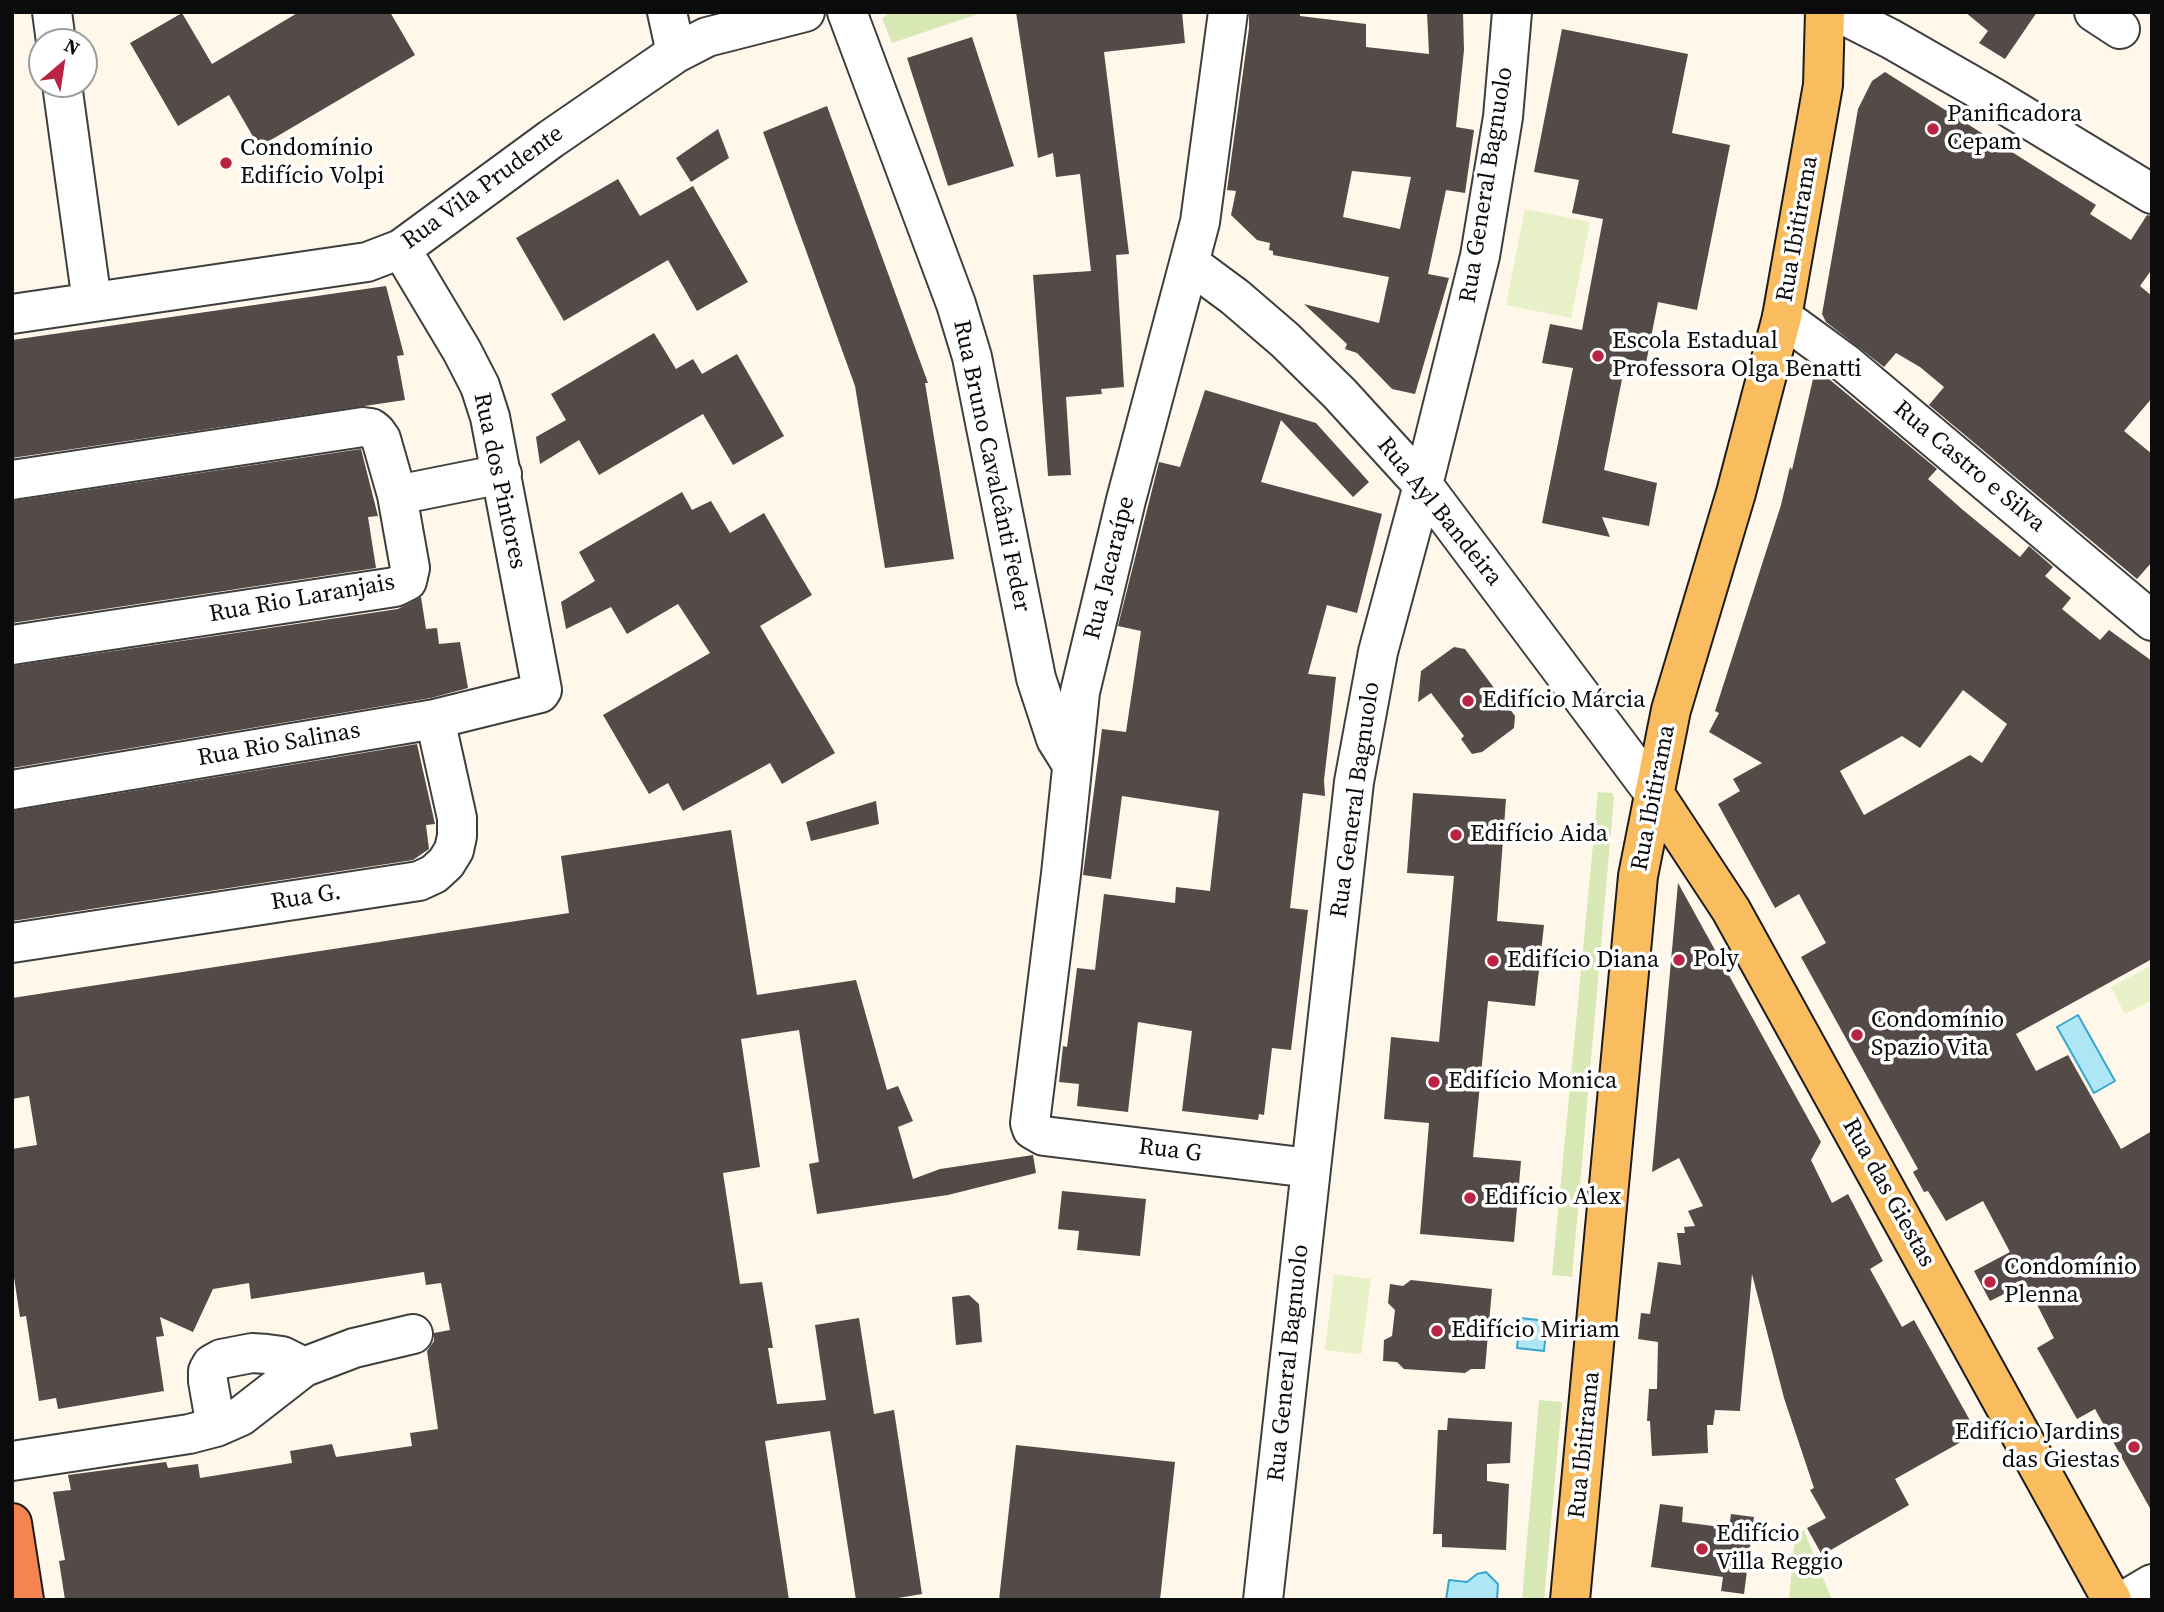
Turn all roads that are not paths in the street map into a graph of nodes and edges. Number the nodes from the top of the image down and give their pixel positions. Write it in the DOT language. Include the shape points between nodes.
graph roads {
  1 [pos="667,12"];
  2 [pos="805,12"];
  3 [pos="847,12"];
  4 [pos="1228,12"];
  5 [pos="1512,12"];
  6 [pos="1825,12"];
  7 [pos="1838,12"];
  8 [pos="676,53"];
  9 [pos="64,98"];
  10 [pos="2152,194"];
  11 [pos="401,249"];
  12 [pos="1189,263"];
  13 [pos="92,302"];
  14 [pos="12,314"];
  15 [pos="1783,317"];
  16 [pos="502,474"];
  17 [pos="12,480"];
  18 [pos="1423,485"];
  19 [pos="397,495"];
  20 [pos="2152,621"];
  21 [pos="12,645"];
  22 [pos="542,690"];
  23 [pos="435,719"];
  24 [pos="1071,763"];
  25 [pos="12,790"];
  26 [pos="1654,793"];
  27 [pos="12,943"];
  28 [pos="1032,1129"];
  29 [pos="1310,1168"];
  30 [pos="413,1334"];
  31 [pos="303,1367"];
  32 [pos="216,1427"];
  33 [pos="12,1461"];
  34 [pos="12,1523"];
  35 [pos="2152,1584"];
  36 [pos="24,1600"];
  37 [pos="1263,1600"];
  38 [pos="1570,1600"];
  39 [pos="2112,1600"];
  40 [pos="2125,1600"];
  1 -- 8 [label="street"];
  2 -- 8 [label="street, Rua Vila Prudente" via="707,37"];
  3 -- 24 [label="street, Rua Bruno Cavalcânti Feder" via="972,357 1036,678 1056,739"];
  4 -- 12 [label="street, Rua Jacaraípe" via="1200,222"];
  5 -- 18 [label="street, Rua General Bagnuolo" via="1503,117 1480,256"];
  6 -- 15 [label="main road, Rua Ibitirama" via="1823,85"];
  7 -- 10 [label="street" via="1994,98"];
  8 -- 11 [label="street, Rua Vila Prudente"];
  9 -- 13 [label="street"];
  11 -- 13 [label="street, Rua Vila Prudente" via="367,262"];
  11 -- 16 [label="street, Rua dos Pintores" via="480,386"];
  12 -- 18 [label="street, Rua Ayl Bandeira" via="1285,340"];
  12 -- 24 [label="street, Rua Jacaraípe" via="1080,692"];
  13 -- 14 [label="street, Rua Vila Prudente"];
  15 -- 20 [label="street, Rua Castro e Silva"];
  15 -- 26 [label="main road, Rua Ibitirama" via="1671,709"];
  16 -- 19 [label="street"];
  16 -- 22 [label="street, Rua dos Pintores"];
  17 -- 19 [label="street, Rua Rio Laranjais" via="363,427 382,439"];
  18 -- 26 [label="street, Rua Ayl Bandeira"];
  18 -- 29 [label="street, Rua General Bagnuolo" via="1378,652 1354,782"];
  19 -- 21 [label="street, Rua Rio Laranjais" via="410,568 401,585"];
  22 -- 23 [label="street, Rua Rio Salinas"];
  23 -- 25 [label="street, Rua Rio Salinas"];
  23 -- 27 [label="street, Rua G." via="457,836 454,850 434,874 419,881"];
  24 -- 28 [label="street, Rua Jacaraípe"];
  26 -- 38 [label="main road, Rua Ibitirama" via="1638,876"];
  26 -- 39 [label="main road, Rua das Giestas" via="1731,910"];
  28 -- 29 [label="street, Rua G" via="1044,1136"];
  29 -- 37 [label="street, Rua General Bagnuolo"];
  30 -- 31 [label="street"];
  31 -- 32 [label="street" via="241,1416"];
  31 -- 32 [label="street" via="267,1354 212,1364 208,1381"];
  32 -- 33 [label="street"];
  34 -- 36 [label="highway"];
  35 -- 40 [label="street"];
}
